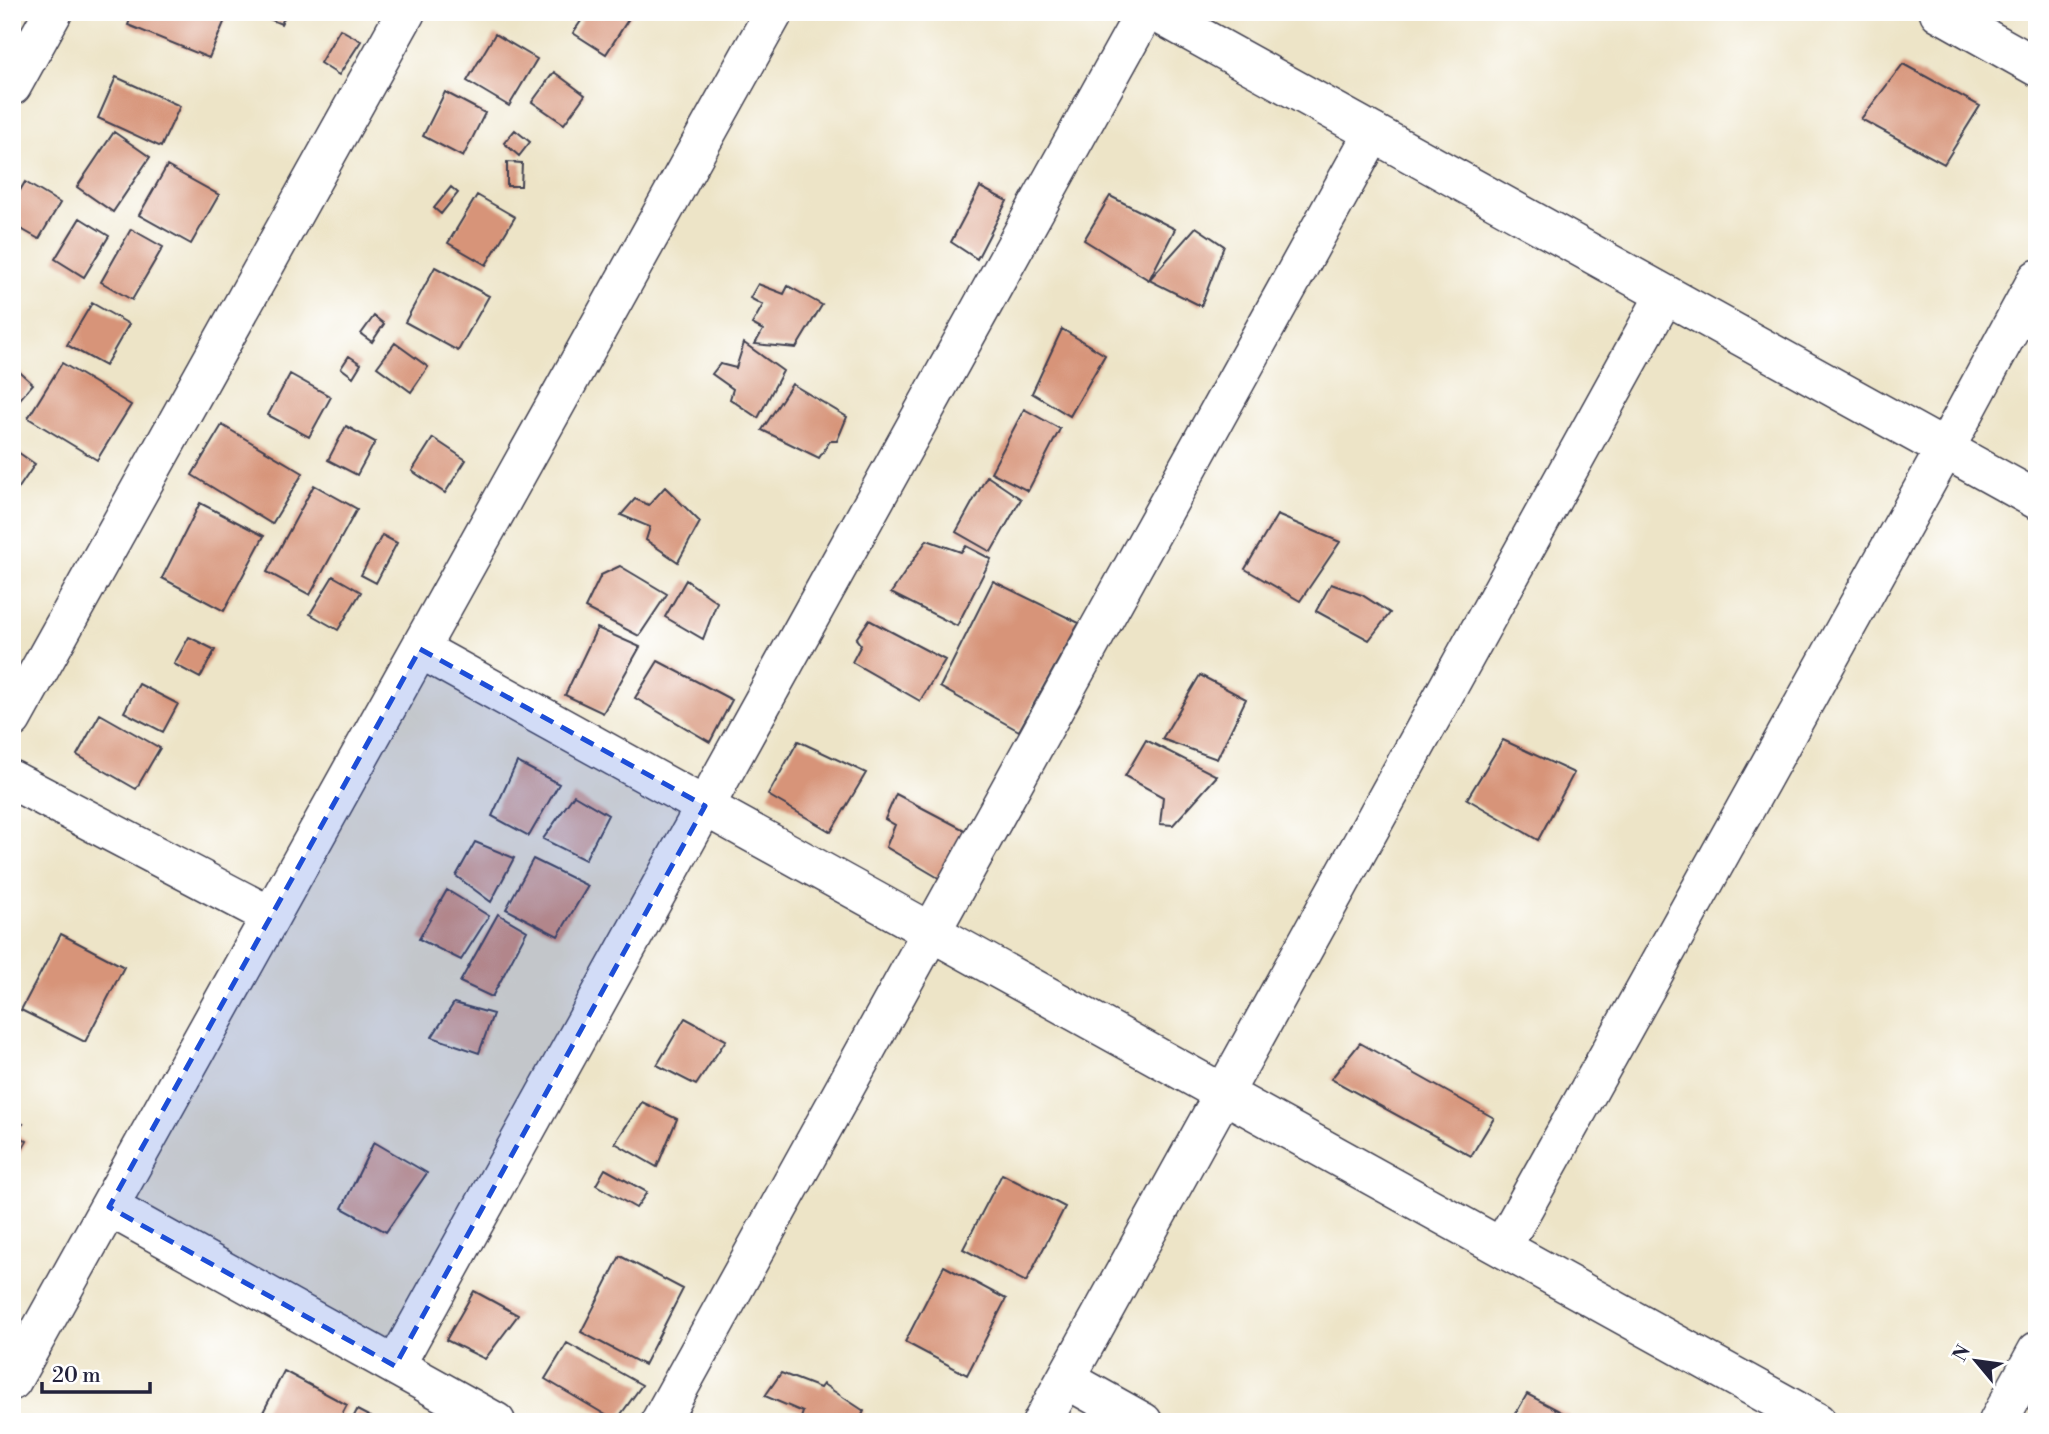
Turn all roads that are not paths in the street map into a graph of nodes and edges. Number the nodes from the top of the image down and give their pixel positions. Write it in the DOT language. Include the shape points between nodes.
graph roads {
  1 [pos="53,12"];
  2 [pos="406,12"];
  3 [pos="774,12"];
  4 [pos="1145,12"];
  5 [pos="1155,12"];
  6 [pos="1939,12"];
  7 [pos="17,65"];
  8 [pos="2037,67"];
  9 [pos="1373,133"];
  10 [pos="2037,279"];
  11 [pos="1665,295"];
  12 [pos="1945,449"];
  13 [pos="2037,500"];
  14 [pos="420,649"];
  15 [pos="12,719"];
  16 [pos="12,780"];
  17 [pos="705,806"];
  18 [pos="271,916"];
  19 [pos="931,932"];
  20 [pos="1224,1093"];
  21 [pos="109,1207"];
  22 [pos="1502,1247"];
  23 [pos="2037,1351"];
  24 [pos="395,1366"];
  25 [pos="1066,1379"];
  26 [pos="12,1381"];
  27 [pos="496,1422"];
  28 [pos="660,1422"];
  29 [pos="1042,1422"];
  30 [pos="1143,1422"];
  31 [pos="1816,1422"];
  32 [pos="1998,1422"];
  1 -- 7 [label="street"];
  2 -- 15 [label="street"];
  3 -- 14 [label="street"];
  4 -- 17 [label="street"];
  5 -- 9 [label="street"];
  6 -- 8 [label="street"];
  9 -- 11 [label="street"];
  9 -- 19 [label="street"];
  10 -- 12 [label="street"];
  11 -- 12 [label="street"];
  11 -- 20 [label="street"];
  12 -- 13 [label="street"];
  12 -- 22 [label="street"];
  14 -- 17 [label="street"];
  14 -- 18 [label="street"];
  16 -- 18 [label="street"];
  17 -- 19 [label="street"];
  17 -- 24 [label="street"];
  18 -- 21 [label="street"];
  19 -- 20 [label="street"];
  19 -- 28 [label="street"];
  20 -- 22 [label="street"];
  20 -- 25 [label="street"];
  21 -- 24 [label="street"];
  21 -- 26 [label="street"];
  22 -- 31 [label="street"];
  23 -- 32 [label="street"];
  24 -- 27 [label="street"];
  25 -- 29 [label="street"];
  25 -- 30 [label="street"];
}
